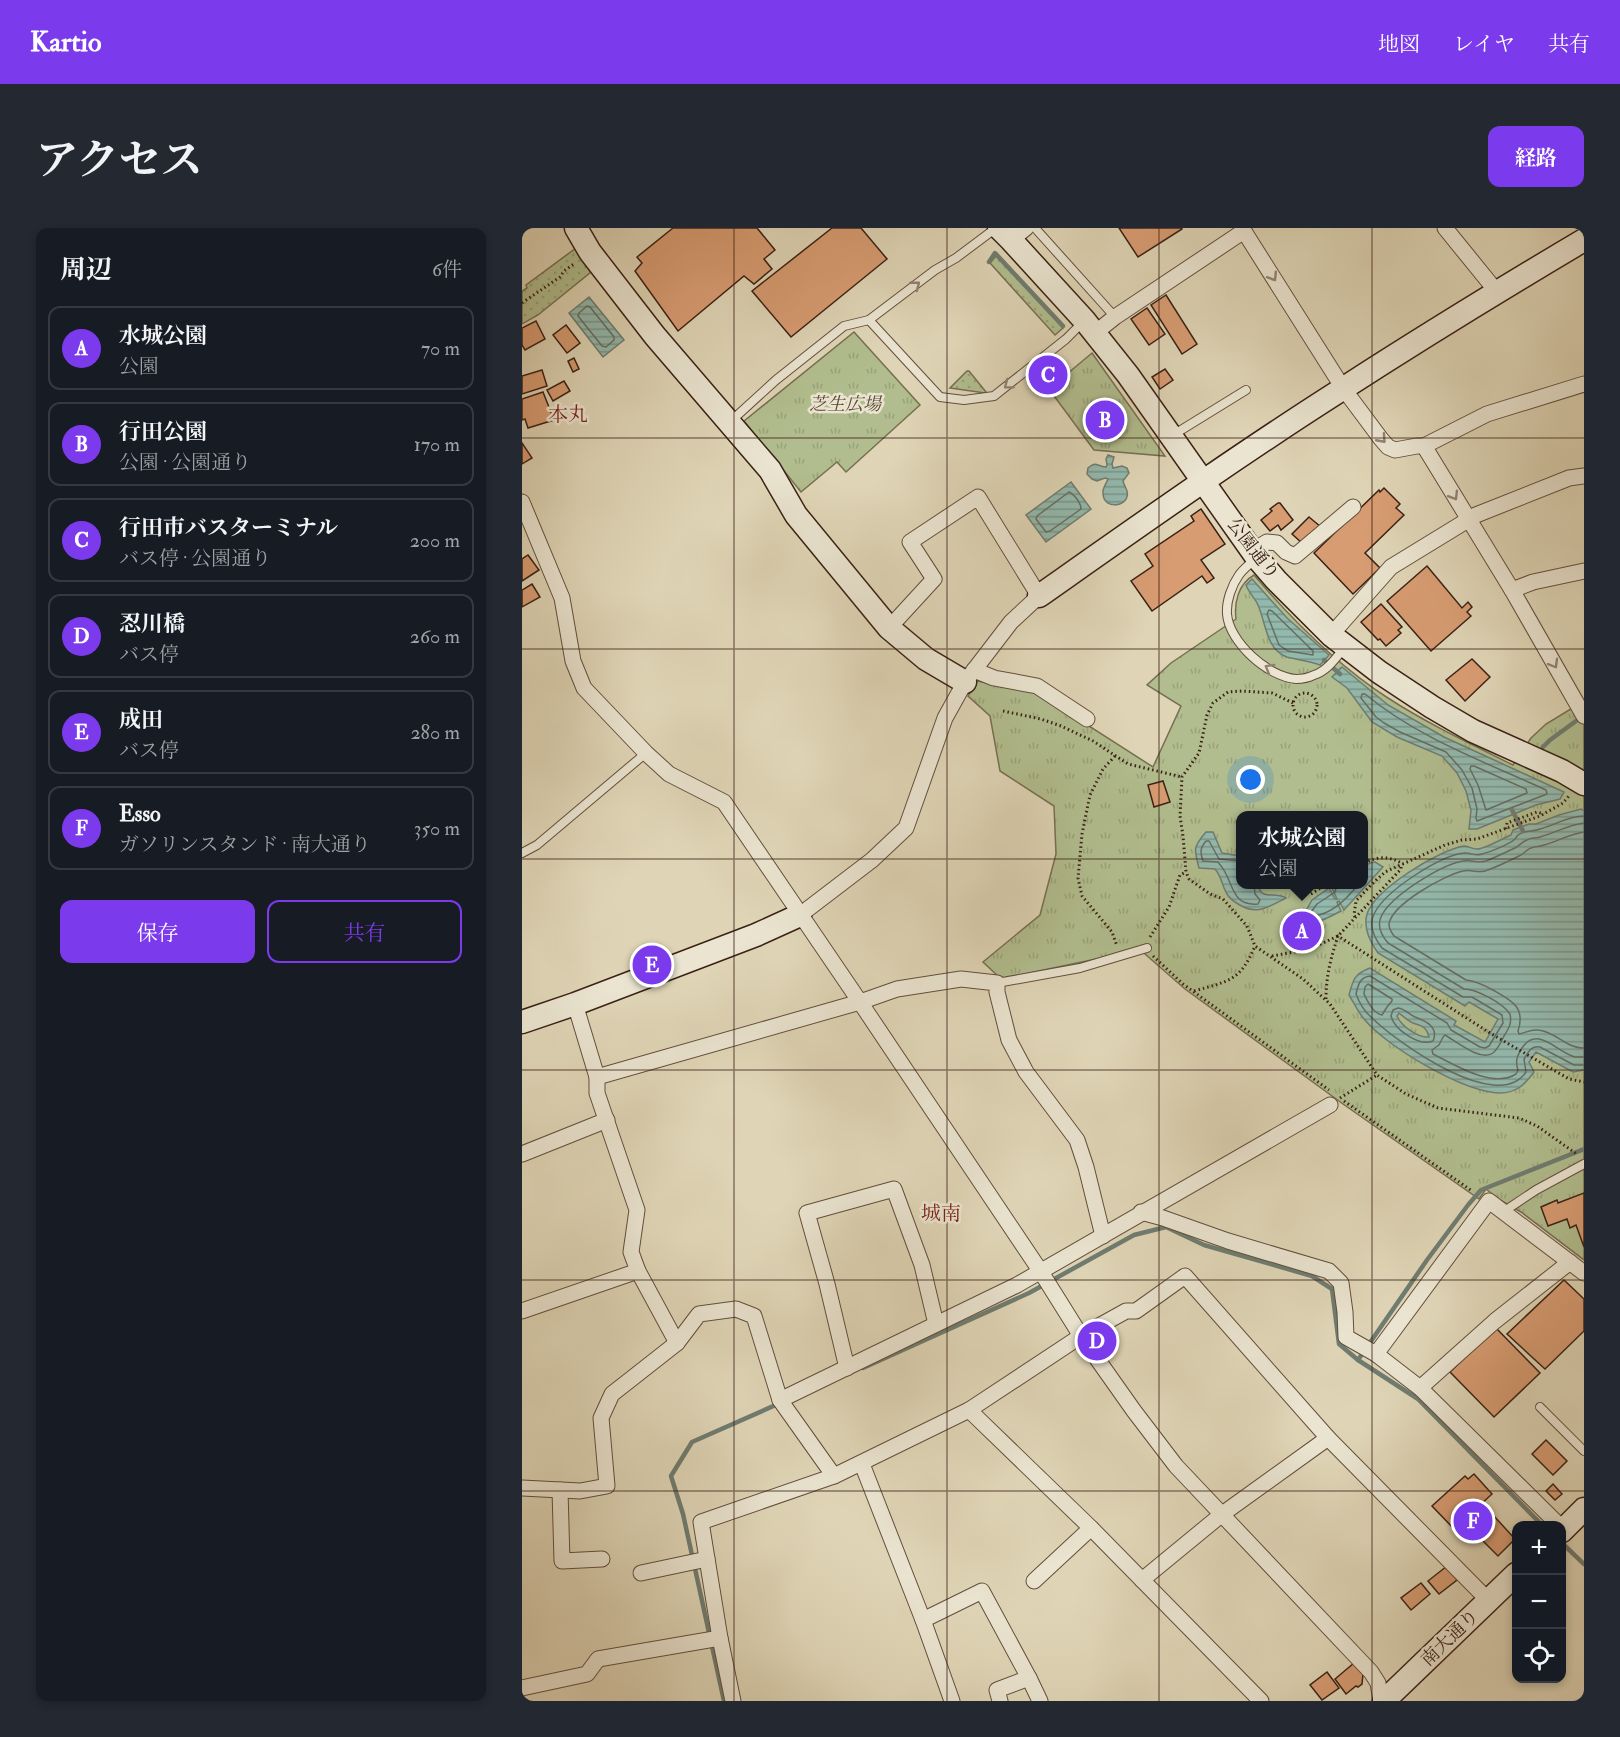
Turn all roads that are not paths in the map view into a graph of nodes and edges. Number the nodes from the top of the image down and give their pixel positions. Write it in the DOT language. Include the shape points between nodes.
graph roads {
  1 [pos="576,228"];
  2 [pos="1035,228"];
  3 [pos="1445,228"];
  4 [pos="1243,230"];
  5 [pos="1008,231"];
  6 [pos="1584,240"];
  7 [pos="1497,292"];
  8 [pos="1115,317"];
  9 [pos="869,320"];
  10 [pos="1090,327"];
  11 [pos="1584,384"];
  12 [pos="1343,388"];
  13 [pos="1246,390"];
  14 [pos="729,423"];
  15 [pos="1171,435"];
  16 [pos="1424,446"];
  17 [pos="1584,476"];
  18 [pos="1203,481"];
  19 [pos="522,502"];
  20 [pos="1353,507"];
  21 [pos="1468,520"];
  22 [pos="1254,554"];
  23 [pos="1584,571"];
  24 [pos="1512,590"];
  25 [pos="1039,596"];
  26 [pos="889,628"];
  27 [pos="1337,646"];
  28 [pos="969,676"];
  29 [pos="1584,716"];
  30 [pos="1087,719"];
  31 [pos="646,753"];
  32 [pos="1578,788"];
  33 [pos="522,854"];
  34 [pos="800,915"];
  35 [pos="1147,948"];
  36 [pos="997,983"];
  37 [pos="860,1002"];
  38 [pos="575,1004"];
  39 [pos="522,1022"];
  40 [pos="597,1077"];
  41 [pos="1335,1101"];
  42 [pos="607,1120"];
  43 [pos="522,1154"];
  44 [pos="1584,1161"];
  45 [pos="1141,1212"];
  46 [pos="1503,1212"];
  47 [pos="1103,1236"];
  48 [pos="1570,1262"];
  49 [pos="638,1271"];
  50 [pos="1041,1272"];
  51 [pos="1584,1273"];
  52 [pos="522,1311"];
  53 [pos="936,1324"];
  54 [pos="1081,1336"];
  55 [pos="677,1343"];
  56 [pos="1376,1354"];
  57 [pos="847,1368"];
  58 [pos="1420,1388"];
  59 [pos="780,1400"];
  60 [pos="1540,1407"];
  61 [pos="969,1410"];
  62 [pos="1328,1438"];
  63 [pos="1584,1451"];
  64 [pos="862,1464"];
  65 [pos="834,1476"];
  66 [pos="522,1488"];
  67 [pos="560,1490"];
  68 [pos="1584,1509"];
  69 [pos="1221,1515"];
  70 [pos="1555,1521"];
  71 [pos="1566,1525"];
  72 [pos="1091,1528"];
  73 [pos="602,1559"];
  74 [pos="707,1559"];
  75 [pos="641,1573"];
  76 [pos="1515,1575"];
  77 [pos="1142,1580"];
  78 [pos="1034,1581"];
  79 [pos="1489,1601"];
  80 [pos="923,1620"];
  81 [pos="720,1638"];
  82 [pos="1029,1678"];
  83 [pos="522,1688"];
  84 [pos="733,1701"];
  85 [pos="952,1701"];
  86 [pos="1000,1701"];
  87 [pos="1040,1701"];
  88 [pos="1261,1701"];
  89 [pos="1382,1701"];
  1 -- 14 [label="street" via="655,336"];
  2 -- 8 [label="lane"];
  3 -- 7 [label="street"];
  4 -- 8 [label="street"];
  4 -- 12 [label="street, one-way"];
  9 -- 5 [label="lane, one-way" via="935,270"];
  5 -- 10 [label="street, 公園通り"];
  6 -- 7 [label="street"];
  7 -- 12 [label="street"];
  8 -- 10 [label="street"];
  10 -- 9 [label="lane, one-way" via="1066,339 994,396 964,400 940,397"];
  9 -- 14 [label="lane" via="844,326"];
  10 -- 15 [label="street, 公園通り"];
  11 -- 16 [label="street" via="1487,414"];
  12 -- 16 [label="street, one-way" via="1388,447 1395,450"];
  12 -- 18 [label="street"];
  13 -- 15 [label="lane"];
  14 -- 26 [label="street" via="770,470 796,515"];
  15 -- 18 [label="street, 公園通り"];
  16 -- 21 [label="street, one-way"];
  17 -- 21 [label="street" via="1569,478"];
  18 -- 22 [label="street, 公園通り"];
  18 -- 25 [label="street"];
  19 -- 31 [label="street" via="562,598 573,661 584,688"];
  20 -- 22 [label="street" via="1295,556 1277,543 1267,542"];
  21 -- 24 [label="street"];
  21 -- 27 [label="street" via="1391,567"];
  22 -- 27 [label="street, 公園通り"];
  27 -- 22 [label="lane, one-way" via="1324,671 1298,679 1270,670 1252,657 1235,636 1227,611 1239,574"];
  23 -- 24 [label="street"];
  24 -- 29 [label="street, one-way"];
  25 -- 26 [label="street" via="978,497 910,543 934,579"];
  25 -- 28 [label="street" via="1011,622"];
  26 -- 28 [label="street" via="926,659"];
  27 -- 32 [label="street, 公園通り" via="1463,725 1562,771"];
  28 -- 30 [label="street" via="1037,686"];
  28 -- 34 [label="street" via="945,718 906,828 872,860"];
  31 -- 33 [label="lane"];
  31 -- 34 [label="street" via="669,774 724,802"];
  34 -- 37 [label="street"];
  34 -- 38 [label="street"];
  35 -- 36 [label="lane" via="1080,968"];
  36 -- 37 [label="street" via="961,979 897,989"];
  36 -- 47 [label="street" via="1010,1040 1026,1071 1077,1140"];
  37 -- 40 [label="street"];
  37 -- 50 [label="street"];
  38 -- 39 [label="street"];
  38 -- 40 [label="street"];
  40 -- 42 [label="street" via="597,1093"];
  41 -- 45 [label="street"];
  42 -- 43 [label="street"];
  42 -- 49 [label="street" via="637,1210 631,1252"];
  44 -- 46 [label="lane"];
  45 -- 47 [label="street"];
  45 -- 56 [label="street" via="1329,1270 1341,1283 1346,1337"];
  46 -- 48 [label="street"];
  46 -- 56 [label="street" via="1490,1201"];
  47 -- 50 [label="street"];
  48 -- 51 [label="street"];
  48 -- 58 [label="street"];
  49 -- 52 [label="street"];
  49 -- 55 [label="street"];
  50 -- 53 [label="street"];
  50 -- 54 [label="street"];
  53 -- 57 [label="street"];
  53 -- 57 [label="street" via="922,1265 894,1189 807,1213"];
  54 -- 61 [label="street"];
  54 -- 62 [label="street" via="1126,1311 1136,1311 1185,1276"];
  54 -- 69 [label="street" via="1176,1466"];
  55 -- 59 [label="street" via="699,1314 736,1309 754,1316"];
  55 -- 67 [label="street" via="612,1394 601,1418 608,1486"];
  56 -- 58 [label="street"];
  57 -- 59 [label="street"];
  58 -- 70 [label="street"];
  59 -- 65 [label="street"];
  60 -- 63 [label="lane"];
  61 -- 64 [label="street"];
  61 -- 72 [label="street"];
  62 -- 69 [label="street"];
  62 -- 79 [label="street"];
  64 -- 65 [label="street"];
  64 -- 80 [label="street"];
  65 -- 74 [label="street" via="701,1522"];
  66 -- 67 [label="street"];
  67 -- 73 [label="street" via="562,1561"];
  68 -- 71 [label="street"];
  69 -- 77 [label="street"];
  69 -- 89 [label="street" via="1371,1672"];
  72 -- 77 [label="street"];
  72 -- 78 [label="street"];
  74 -- 75 [label="street"];
  74 -- 81 [label="street"];
  76 -- 79 [label="street, 南大通り"];
  77 -- 88 [label="street"];
  79 -- 89 [label="street, 南大通り"];
  80 -- 82 [label="street" via="982,1591"];
  80 -- 85 [label="street"];
  81 -- 83 [label="street" via="598,1659 587,1674"];
  81 -- 84 [label="street"];
  82 -- 86 [label="street" via="997,1690"];
  82 -- 87 [label="street"];
}
